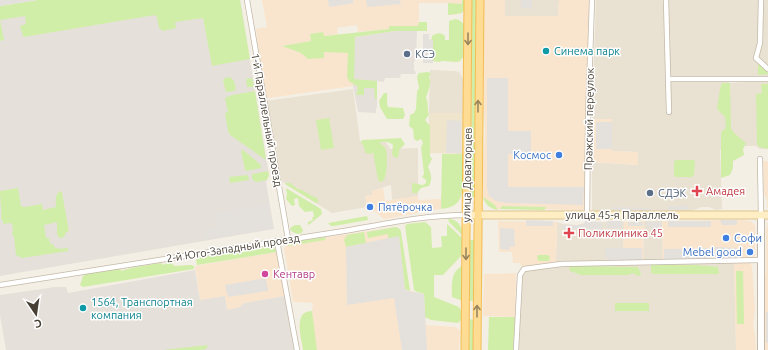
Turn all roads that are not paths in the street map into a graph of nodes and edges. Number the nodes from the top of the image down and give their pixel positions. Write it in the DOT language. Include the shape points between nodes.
graph roads {
  1 [pos="247,0"];
  2 [pos="468,0"];
  3 [pos="480,0"];
  4 [pos="592,0"];
  5 [pos="666,0"];
  6 [pos="761,0"];
  7 [pos="768,69"];
  8 [pos="768,79"];
  9 [pos="668,80"];
  10 [pos="669,112"];
  11 [pos="760,159"];
  12 [pos="466,215"];
  13 [pos="477,215"];
  14 [pos="587,215"];
  15 [pos="764,215"];
  16 [pos="288,239"];
  17 [pos="277,241"];
  18 [pos="760,260"];
  19 [pos="0,285"];
  20 [pos="297,350"];
  21 [pos="465,350"];
  22 [pos="476,350"];
  23 [pos="516,350"];
  24 [pos="761,350"];
  1 -- 16 [label="street, 1-й Параллельный проезд"];
  2 -- 12 [label="main road, улица Доваторцев, one-way"];
  13 -- 3 [label="main road, улица Доваторцев, one-way"];
  4 -- 14 [label="street, Пражский переулок"];
  5 -- 9 [label="street"];
  6 -- 7 [label="street" via="760,43 756,58"];
  8 -- 9 [label="street"];
  9 -- 10 [label="street"];
  11 -- 15 [label="street"];
  12 -- 13 [label="main road, улица 45-я Параллель"];
  12 -- 16 [label="street, 2-й Юго-Западный проезд" via="435,215"];
  12 -- 21 [label="main road, улица Доваторцев, one-way"];
  13 -- 14 [label="main road, улица 45-я Параллель"];
  22 -- 13 [label="main road, улица Доваторцев, one-way"];
  14 -- 15 [label="main road, улица 45-я Параллель"];
  15 -- 18 [label="street"];
  16 -- 17 [label="street, 2-й Юго-Западный проезд"];
  17 -- 19 [label="street, 2-й Юго-Западный проезд"];
  17 -- 20 [label="street"];
  18 -- 23 [label="street" via="561,264 524,270 520,275"];
  18 -- 24 [label="street"];
}
